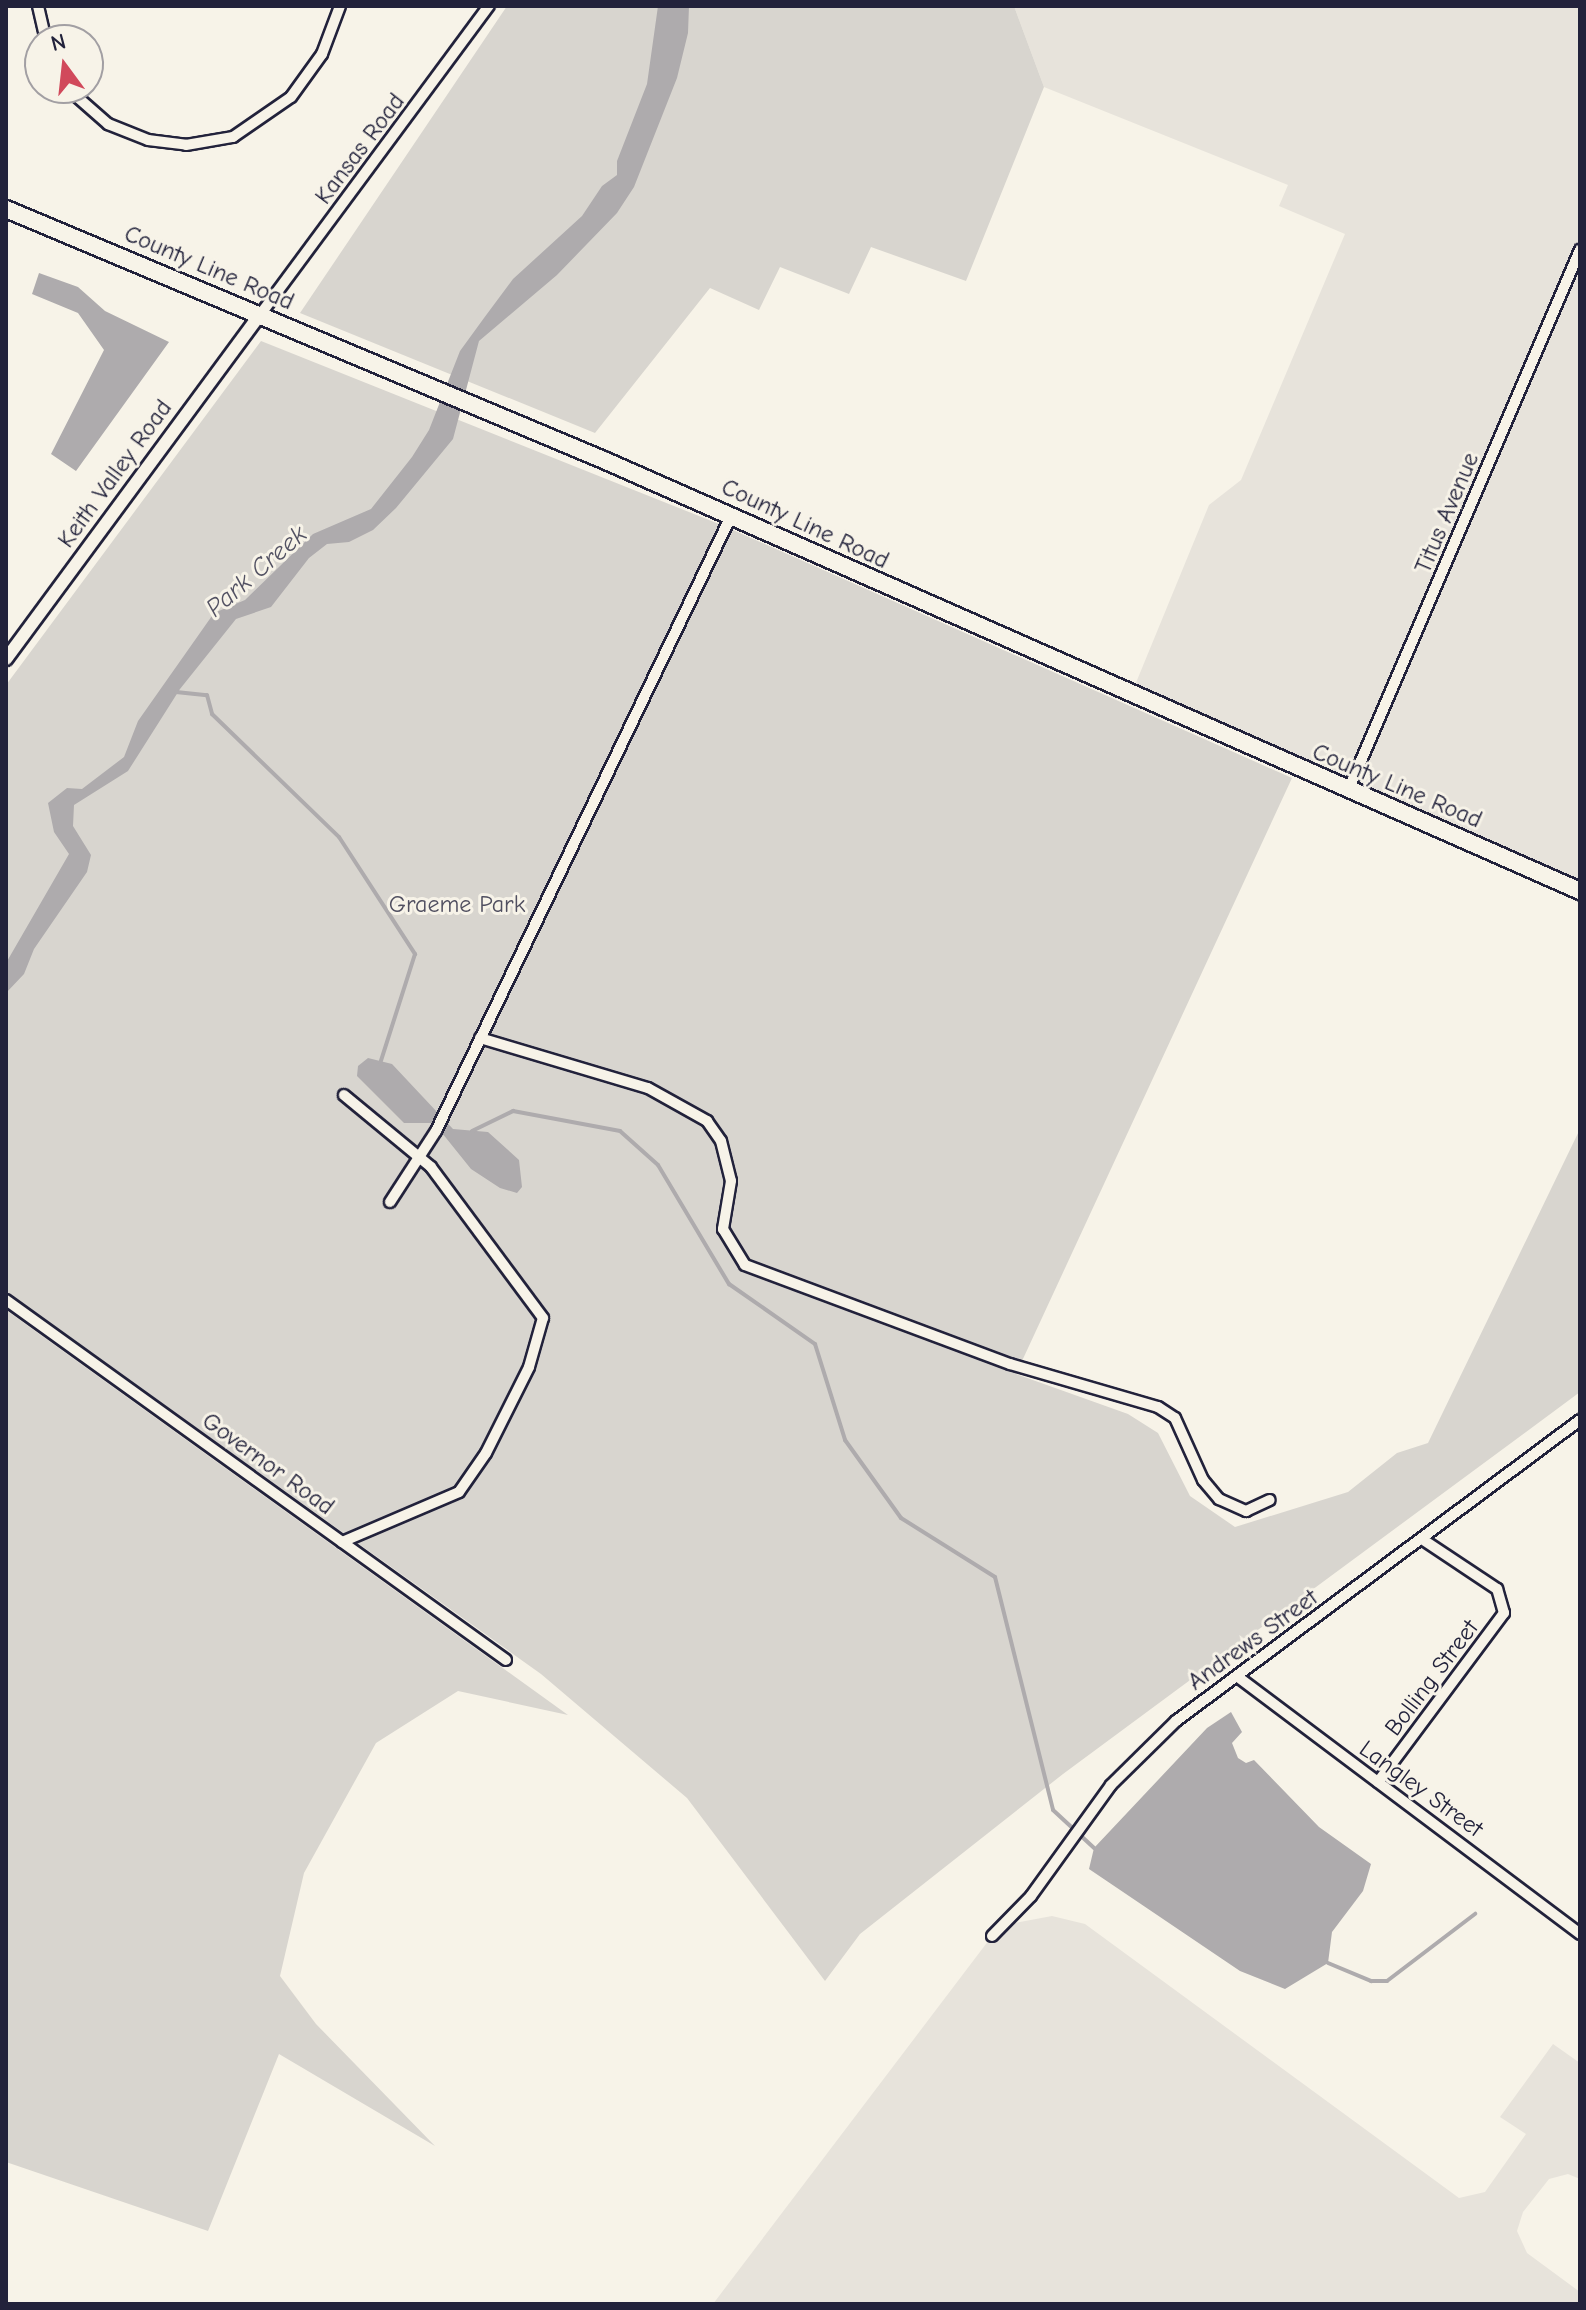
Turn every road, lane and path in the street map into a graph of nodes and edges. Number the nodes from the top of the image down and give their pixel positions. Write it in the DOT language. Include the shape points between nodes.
graph roads {
  1 [pos="340,6"];
  2 [pos="489,6"];
  3 [pos="85,104"];
  4 [pos="6,209"];
  5 [pos="1580,250"];
  6 [pos="260,315"];
  7 [pos="731,516"];
  8 [pos="6,659"];
  9 [pos="1348,791"];
  10 [pos="1580,891"];
  11 [pos="480,1038"];
  12 [pos="344,1095"];
  13 [pos="418,1158"];
  14 [pos="390,1202"];
  15 [pos="6,1300"];
  16 [pos="1580,1420"];
  17 [pos="1270,1500"];
  18 [pos="1422,1539"];
  19 [pos="342,1542"];
  20 [pos="506,1660"];
  21 [pos="1238,1677"];
  22 [pos="1378,1782"];
  23 [pos="1580,1934"];
  24 [pos="992,1936"];
  1 -- 3 [label="street" via="322,54 291,97 233,137 186,145 148,140 108,124"];
  2 -- 6 [label="street, Kansas Road"];
  4 -- 6 [label="main road, County Line Road"];
  5 -- 9 [label="street, Titus Avenue"];
  6 -- 7 [label="main road, County Line Road"];
  6 -- 8 [label="street, Keith Valley Road"];
  7 -- 9 [label="main road, County Line Road"];
  7 -- 11 [label="street"];
  9 -- 10 [label="main road, County Line Road"];
  11 -- 13 [label="street"];
  11 -- 17 [label="street" via="648,1088 707,1121 721,1141 731,1181 723,1229 727,1244 745,1265 1010,1364 1158,1407 1175,1418 1203,1480 1219,1499 1246,1511"];
  12 -- 13 [label="street"];
  13 -- 14 [label="street"];
  13 -- 19 [label="street" via="431,1167 543,1318 529,1367 486,1453 459,1492"];
  15 -- 19 [label="street, Governor Road"];
  16 -- 18 [label="street, Andrews Street"];
  18 -- 21 [label="street, Andrews Street"];
  18 -- 22 [label="street, Bolling Street" via="1497,1589 1504,1613"];
  19 -- 20 [label="street, Governor Road"];
  21 -- 22 [label="street, Langley Street"];
  21 -- 24 [label="street, Andrews Street" via="1141,1754 1093,1808 1031,1896"];
  22 -- 23 [label="street, Langley Street"];
}
